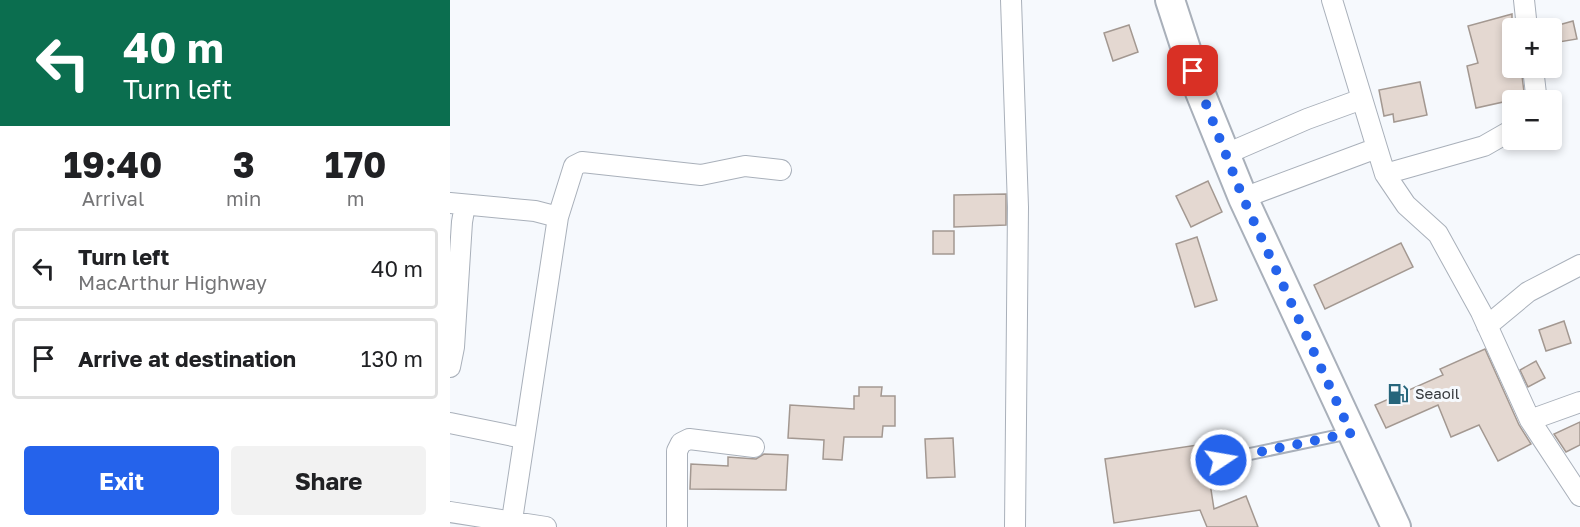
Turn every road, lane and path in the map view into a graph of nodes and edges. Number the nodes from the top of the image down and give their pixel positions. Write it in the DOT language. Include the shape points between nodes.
graph roads {
  1 [pos="1011,0"];
  2 [pos="1170,0"];
  3 [pos="1332,0"];
  4 [pos="1524,0"];
  5 [pos="1526,18"];
  6 [pos="1362,99"];
  7 [pos="1502,136"];
  8 [pos="1377,148"];
  9 [pos="1226,154"];
  10 [pos="781,170"];
  11 [pos="1385,174"];
  12 [pos="1243,198"];
  13 [pos="458,204"];
  14 [pos="558,217"];
  15 [pos="1580,265"];
  16 [pos="1487,326"];
  17 [pos="452,339"];
  18 [pos="450,367"];
  19 [pos="1580,402"];
  20 [pos="1530,420"];
  21 [pos="450,423"];
  22 [pos="1351,433"];
  23 [pos="523,438"];
  24 [pos="754,447"];
  25 [pos="1221,460"];
  26 [pos="1580,496"];
  27 [pos="450,512"];
  28 [pos="512,520"];
  29 [pos="546,527"];
  30 [pos="676,527"];
  31 [pos="1015,527"];
  32 [pos="1396,527"];
  1 -- 31 [label="street" via="1018,207"];
  2 -- 9 [label="main road" via="1200,92"];
  3 -- 6 [label="street"];
  4 -- 5 [label="street"];
  6 -- 8 [label="street"];
  6 -- 9 [label="street"];
  7 -- 11 [label="street" via="1484,146"];
  8 -- 11 [label="street"];
  8 -- 12 [label="street"];
  9 -- 12 [label="main road"];
  10 -- 14 [label="street" via="745,166 701,175 582,162 574,166"];
  11 -- 16 [label="street" via="1406,205 1438,234"];
  12 -- 22 [label="main road"];
  13 -- 14 [label="street"];
  13 -- 17 [label="street" via="462,222"];
  14 -- 23 [label="street"];
  15 -- 16 [label="street" via="1528,292"];
  16 -- 20 [label="street"];
  17 -- 18 [label="street"];
  19 -- 20 [label="street"];
  20 -- 26 [label="street"];
  21 -- 23 [label="street"];
  22 -- 25 [label="lane"];
  22 -- 32 [label="main road"];
  23 -- 28 [label="street"];
  24 -- 30 [label="street" via="689,439 681,442 677,451"];
  27 -- 28 [label="street"];
  28 -- 29 [label="street"];
}
